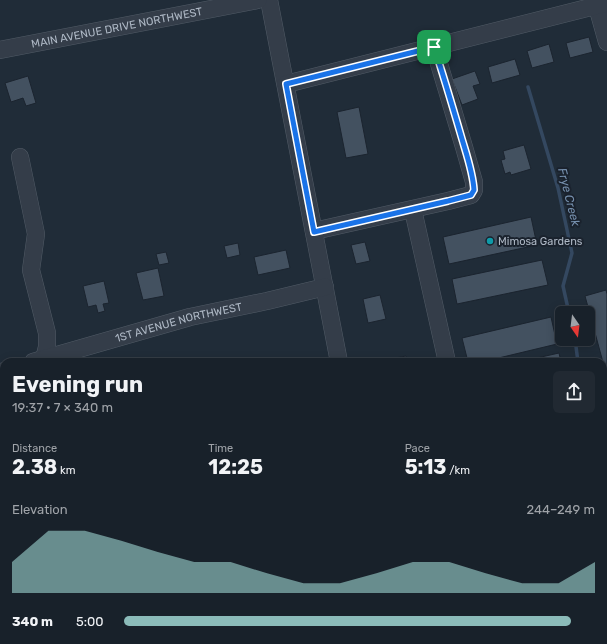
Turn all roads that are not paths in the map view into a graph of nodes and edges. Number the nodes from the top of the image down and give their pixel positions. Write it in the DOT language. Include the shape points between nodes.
graph roads {
  1 [pos="258,0"];
  2 [pos="269,0"];
  3 [pos="601,3"];
  4 [pos="607,42"];
  5 [pos="434,47"];
  6 [pos="0,50"];
  7 [pos="286,84"];
  8 [pos="20,157"];
  9 [pos="413,210"];
  10 [pos="314,232"];
  11 [pos="325,287"];
  12 [pos="42,358"];
  13 [pos="50,358"];
  14 [pos="338,358"];
  15 [pos="445,358"];
  1 -- 6 [label="street, MAIN AVENUE DRIVE NORTHWEST"];
  2 -- 7 [label="street"];
  3 -- 4 [label="street" via="598,10"];
  3 -- 5 [label="street"];
  5 -- 7 [label="street"];
  5 -- 9 [label="street" via="474,182 474,190 471,195"];
  7 -- 10 [label="street"];
  8 -- 12 [label="street" via="36,234 31,270 47,333 47,347"];
  9 -- 10 [label="street"];
  9 -- 15 [label="street"];
  10 -- 11 [label="street"];
  11 -- 13 [label="street, 1ST AVENUE NORTHWEST" via="190,317"];
  11 -- 14 [label="street"];
}
